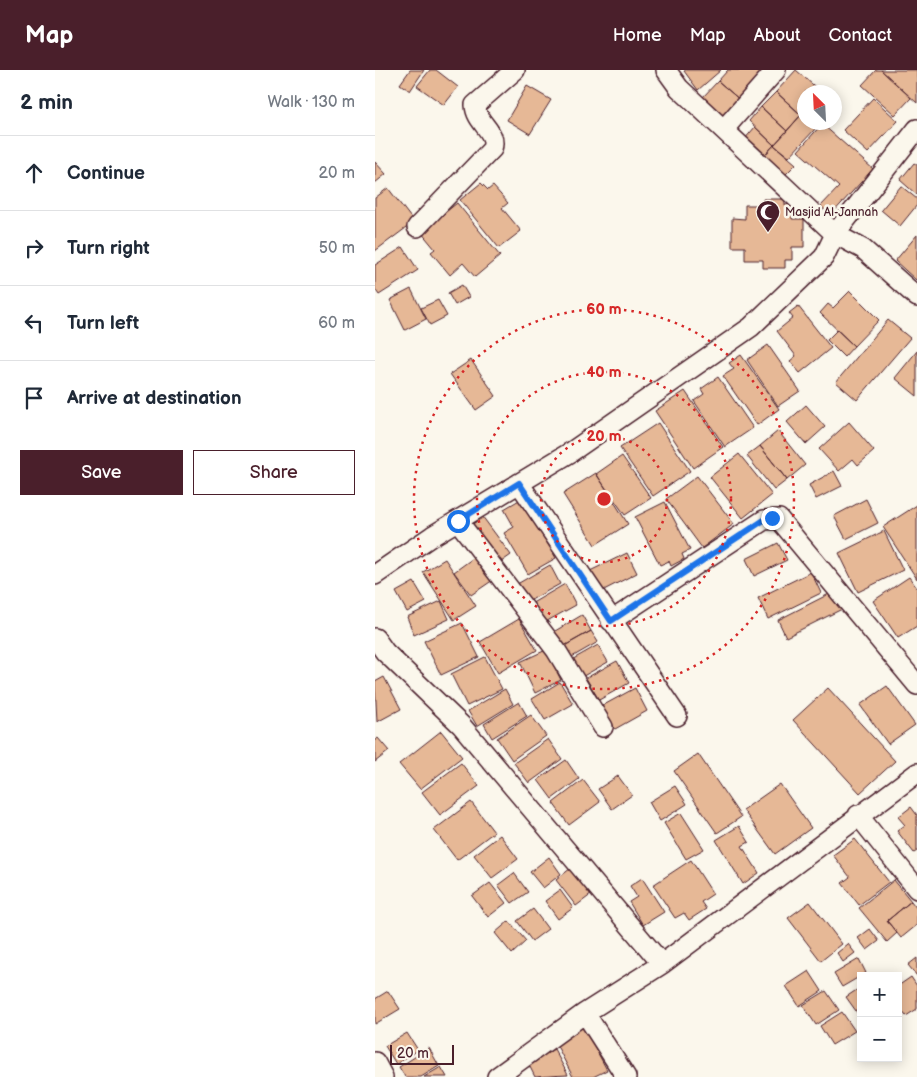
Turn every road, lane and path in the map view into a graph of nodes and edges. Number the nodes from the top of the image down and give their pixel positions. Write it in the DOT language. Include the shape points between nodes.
graph roads {
  1 [pos="515,70"];
  2 [pos="666,70"];
  3 [pos="776,70"];
  4 [pos="724,129"];
  5 [pos="917,129"];
  6 [pos="417,227"];
  7 [pos="835,234"];
  8 [pos="916,293"];
  9 [pos="519,483"];
  10 [pos="458,521"];
  11 [pos="375,575"];
  12 [pos="611,621"];
  13 [pos="378,649"];
  14 [pos="917,685"];
  15 [pos="677,716"];
  16 [pos="603,727"];
  17 [pos="917,772"];
  18 [pos="858,816"];
  19 [pos="917,889"];
  20 [pos="662,964"];
  21 [pos="585,1013"];
  22 [pos="375,1062"];
  23 [pos="503,1075"];
  24 [pos="383,1077"];
  25 [pos="626,1077"];
  1 -- 6 [label="street" via="475,105 477,118 492,134 492,149"];
  2 -- 4 [label="street" via="679,88"];
  3 -- 4 [label="street"];
  4 -- 7 [label="street"];
  5 -- 7 [label="street"];
  7 -- 8 [label="street" via="863,249"];
  7 -- 9 [label="street" via="824,257 751,327 571,452"];
  9 -- 10 [label="street"];
  9 -- 12 [label="street"];
  10 -- 11 [label="street"];
  10 -- 16 [label="street" via="556,650"];
  12 -- 14 [label="street" via="764,520 779,519"];
  12 -- 15 [label="street"];
  13 -- 20 [label="street" via="461,725"];
  17 -- 18 [label="street"];
  18 -- 19 [label="street"];
  18 -- 20 [label="street"];
  20 -- 21 [label="street"];
  21 -- 23 [label="street"];
  21 -- 25 [label="street"];
  22 -- 24 [label="street"];
}
